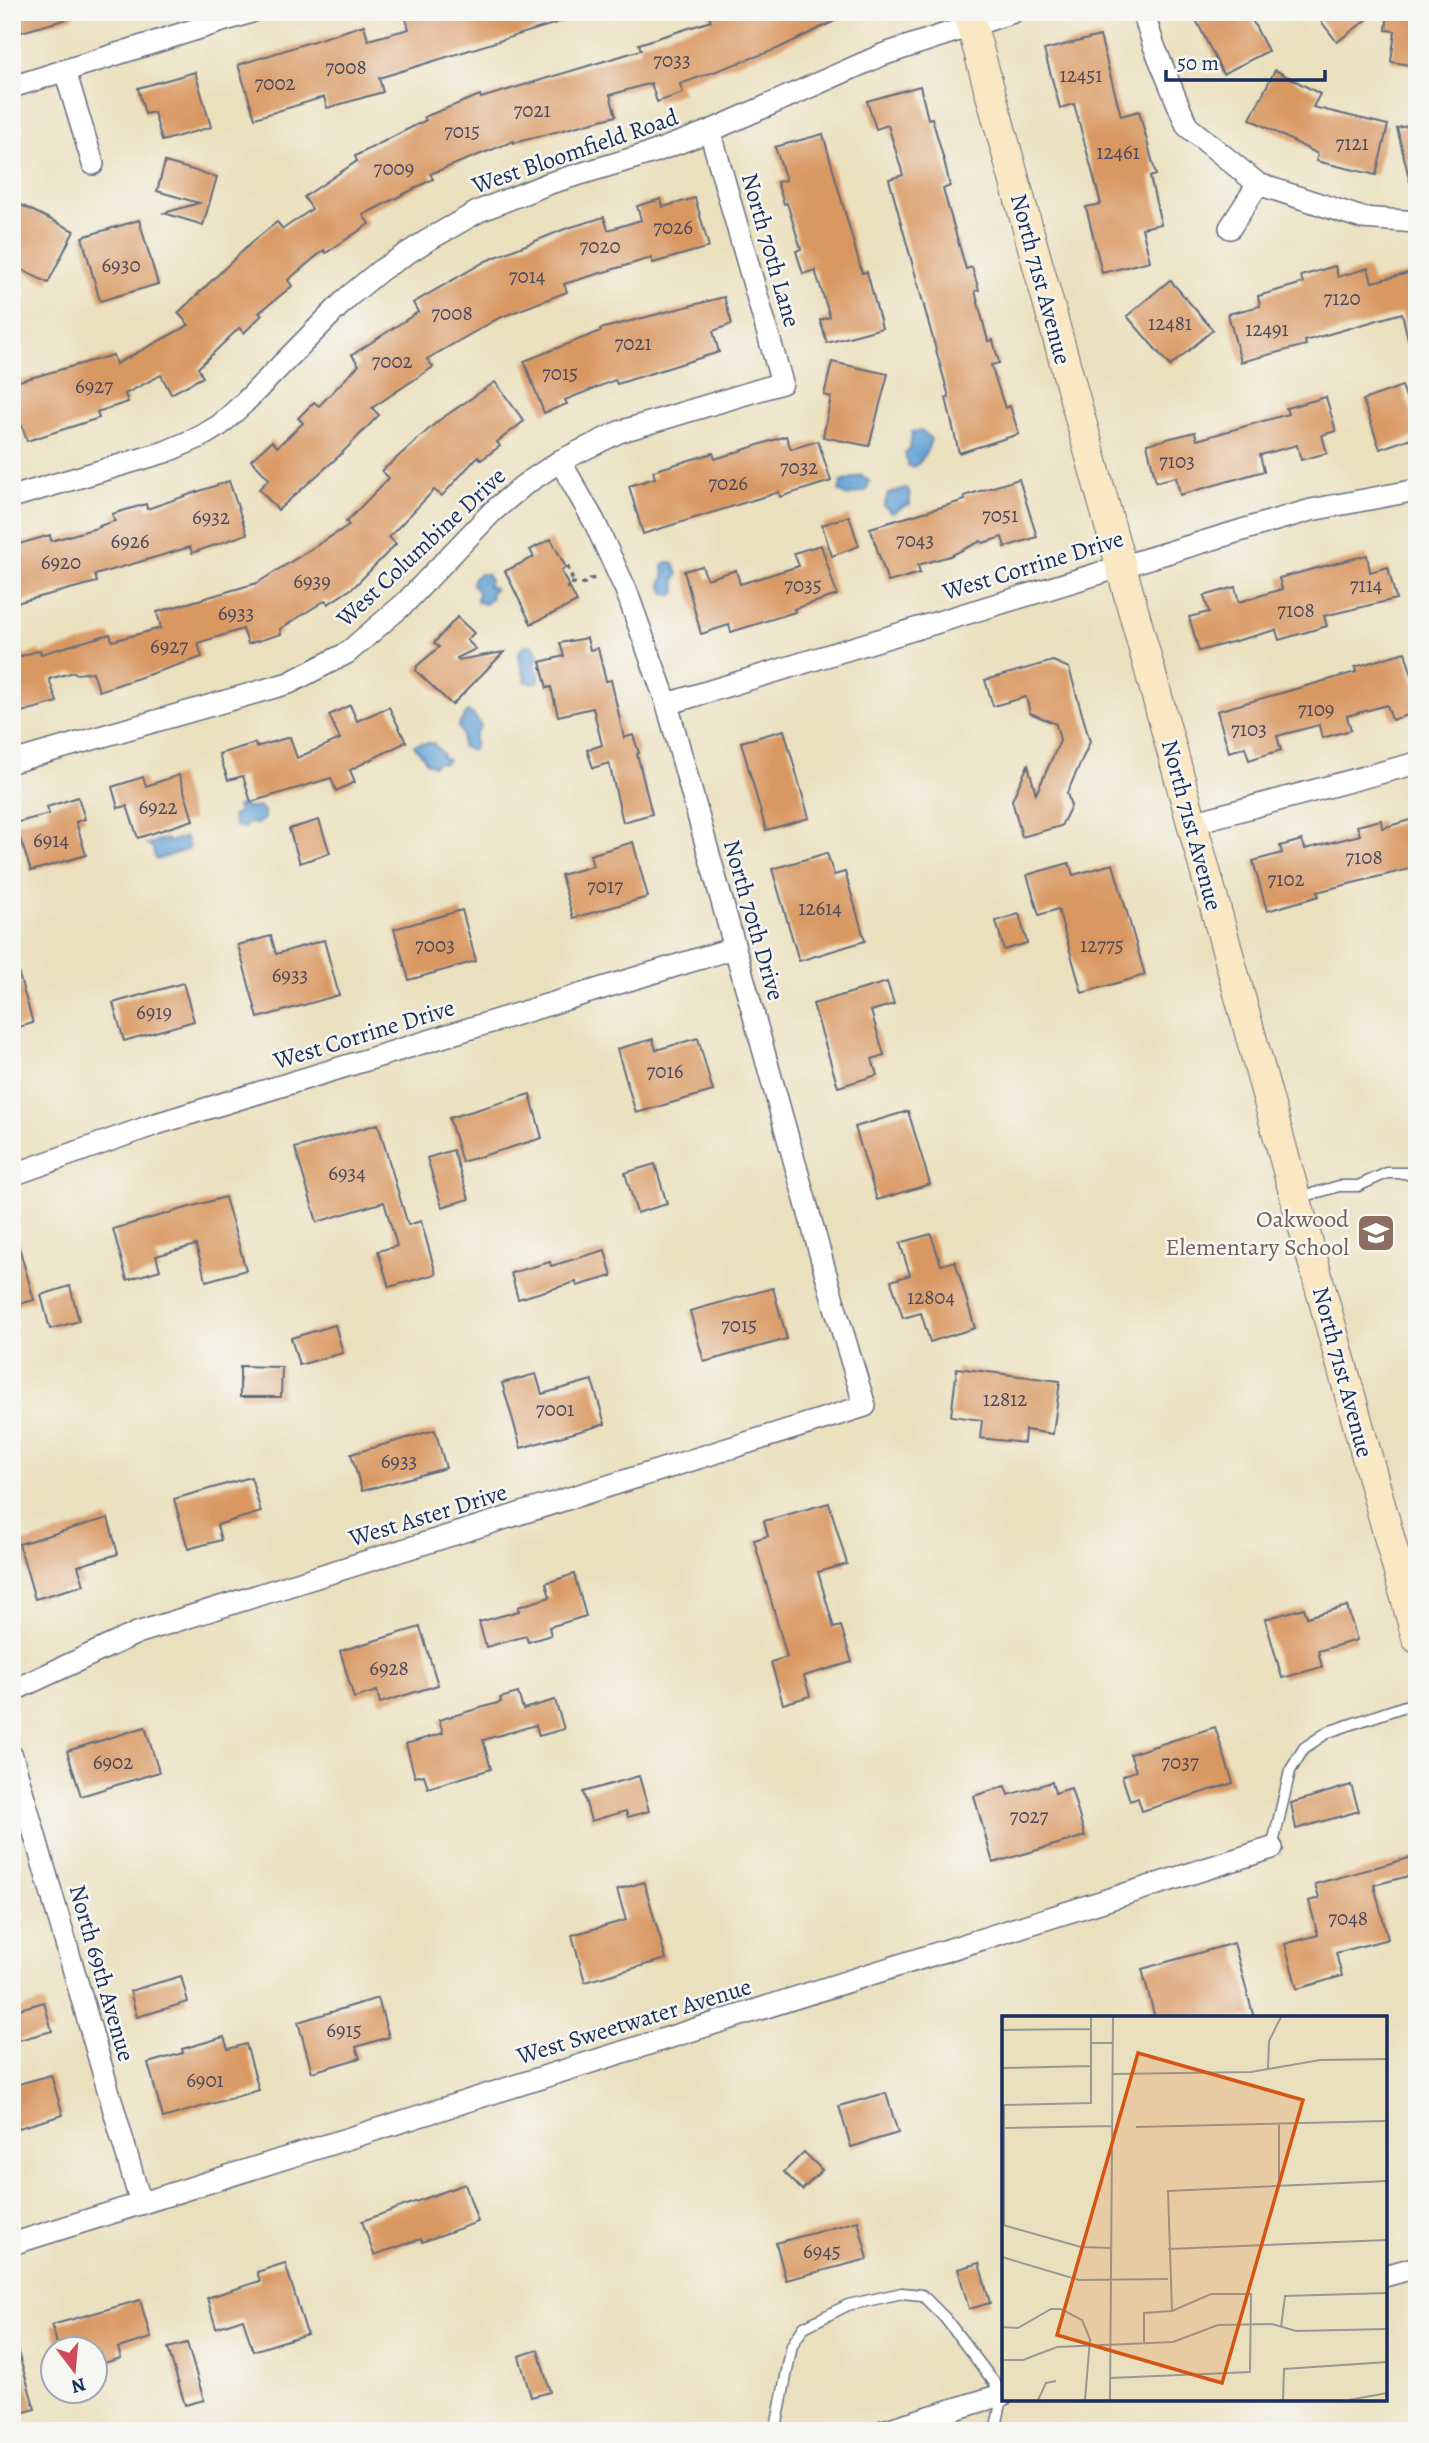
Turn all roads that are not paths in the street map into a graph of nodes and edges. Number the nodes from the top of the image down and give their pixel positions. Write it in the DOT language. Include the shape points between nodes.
graph roads {
  1 [pos="251,12"];
  2 [pos="1013,12"];
  3 [pos="1143,12"];
  4 [pos="969,18"];
  5 [pos="65,71"];
  6 [pos="12,87"];
  7 [pos="710,131"];
  8 [pos="93,163"];
  9 [pos="1258,184"];
  10 [pos="1417,222"];
  11 [pos="1230,228"];
  12 [pos="782,383"];
  13 [pos="560,461"];
  14 [pos="1417,490"];
  15 [pos="12,497"];
  16 [pos="1121,566"];
  17 [pos="667,704"];
  18 [pos="12,762"];
  19 [pos="1417,763"];
  20 [pos="1192,823"];
  21 [pos="734,948"];
  22 [pos="12,1175"];
  23 [pos="1417,1179"];
  24 [pos="1296,1199"];
  25 [pos="865,1406"];
  26 [pos="1417,1638"];
  27 [pos="12,1691"];
  28 [pos="1417,1703"];
  29 [pos="12,1756"];
  30 [pos="1272,1848"];
  31 [pos="141,2204"];
  32 [pos="12,2244"];
  33 [pos="1417,2267"];
  34 [pos="1387,2275"];
  35 [pos="1002,2391"];
  36 [pos="1002,2395"];
  37 [pos="1002,2401"];
  38 [pos="778,2431"];
  39 [pos="883,2431"];
  40 [pos="995,2431"];
  1 -- 5 [label="street"];
  2 -- 4 [label="street, West Bloomfield Road"];
  3 -- 9 [label="street" via="1187,125"];
  4 -- 7 [label="street, West Bloomfield Road"];
  4 -- 16 [label="street, North 71st Avenue"];
  5 -- 6 [label="street"];
  5 -- 8 [label="street"];
  7 -- 12 [label="street, North 70th Lane"];
  7 -- 15 [label="street, West Bloomfield Road" via="480,211 428,240 348,297 220,425 165,452"];
  9 -- 10 [label="street" via="1362,218"];
  9 -- 11 [label="street"];
  12 -- 13 [label="street, West Columbine Drive" via="619,432"];
  13 -- 17 [label="street, North 70th Drive" via="617,570"];
  13 -- 18 [label="street, West Columbine Drive" via="492,512 405,603 347,653 289,683"];
  14 -- 16 [label="street, West Corrine Drive" via="1311,510"];
  16 -- 17 [label="street, West Corrine Drive"];
  16 -- 20 [label="street, North 71st Avenue"];
  17 -- 21 [label="street, North 70th Drive"];
  19 -- 20 [label="street"];
  20 -- 24 [label="street, North 71st Avenue"];
  21 -- 22 [label="street, West Corrine Drive" via="156,1124"];
  21 -- 25 [label="street, North 70th Drive"];
  23 -- 24 [label="lane" via="1406,1173 1387,1173 1358,1186 1339,1186"];
  24 -- 26 [label="street, North 71st Avenue"];
  25 -- 27 [label="street, West Aster Drive" via="137,1633"];
  28 -- 30 [label="lane" via="1328,1732 1304,1748 1290,1770"];
  29 -- 31 [label="street, North 69th Avenue"];
  30 -- 31 [label="street, West Sweetwater Avenue"];
  31 -- 32 [label="street, West Sweetwater Avenue"];
  33 -- 34 [label="street"];
  35 -- 38 [label="lane" via="922,2295 902,2293 848,2305 804,2327 792,2345"];
  36 -- 39 [label="street"];
  37 -- 40 [label="lane"];
}
